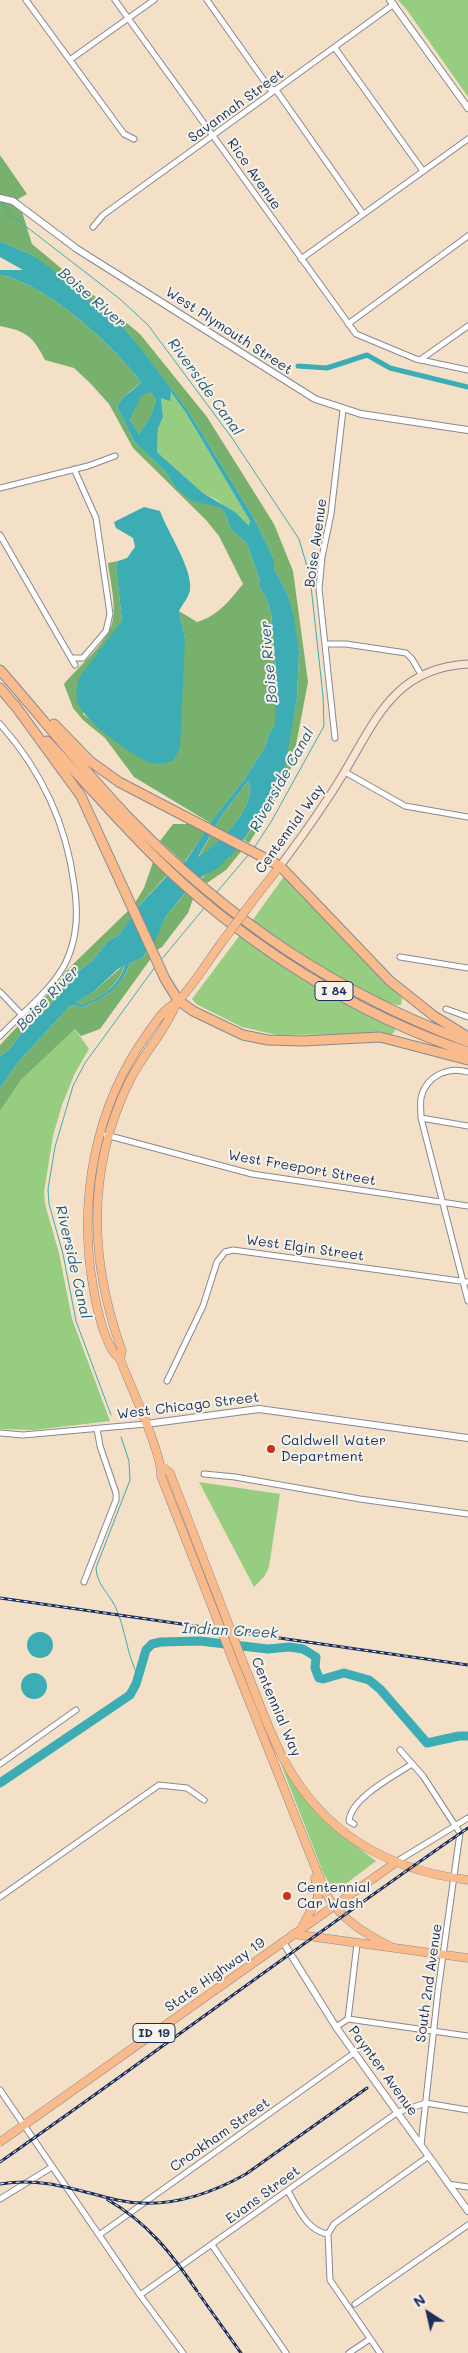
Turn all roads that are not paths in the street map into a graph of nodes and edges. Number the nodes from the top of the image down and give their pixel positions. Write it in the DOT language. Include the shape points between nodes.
graph roads {
  1 [pos="26,0"];
  2 [pos="115,0"];
  3 [pos="154,0"];
  4 [pos="207,0"];
  5 [pos="392,2"];
  6 [pos="128,18"];
  7 [pos="335,48"];
  8 [pos="71,60"];
  9 [pos="276,90"];
  10 [pos="468,108"];
  11 [pos="213,136"];
  12 [pos="134,139"];
  13 [pos="468,139"];
  14 [pos="423,171"];
  15 [pos="1,198"];
  16 [pos="363,214"];
  17 [pos="93,227"];
  18 [pos="468,236"];
  19 [pos="301,260"];
  20 [pos="348,324"];
  21 [pos="468,326"];
  22 [pos="420,360"];
  23 [pos="468,370"];
  24 [pos="343,410"];
  25 [pos="468,430"];
  26 [pos="115,456"];
  27 [pos="74,469"];
  28 [pos="0,488"];
  29 [pos="0,535"];
  30 [pos="325,644"];
  31 [pos="72,658"];
  32 [pos="468,664"];
  33 [pos="75,665"];
  34 [pos="1,670"];
  35 [pos="422,676"];
  36 [pos="0,688"];
  37 [pos="14,704"];
  38 [pos="0,724"];
  39 [pos="335,738"];
  40 [pos="345,772"];
  41 [pos="468,817"];
  42 [pos="149,845"];
  43 [pos="280,866"];
  44 [pos="214,904"];
  45 [pos="400,958"];
  46 [pos="468,968"];
  47 [pos="0,992"];
  48 [pos="178,1000"];
  49 [pos="446,1009"];
  50 [pos="21,1014"];
  51 [pos="468,1017"];
  52 [pos="0,1036"];
  53 [pos="468,1037"];
  54 [pos="468,1042"];
  55 [pos="468,1052"];
  56 [pos="468,1060"];
  57 [pos="468,1072"];
  58 [pos="421,1118"];
  59 [pos="468,1126"];
  60 [pos="100,1133"];
  61 [pos="109,1136"];
  62 [pos="443,1202"];
  63 [pos="468,1206"];
  64 [pos="465,1282"];
  65 [pos="468,1301"];
  66 [pos="120,1359"];
  67 [pos="167,1381"];
  68 [pos="146,1424"];
  69 [pos="97,1429"];
  70 [pos="0,1433"];
  71 [pos="468,1438"];
  72 [pos="162,1467"];
  73 [pos="204,1474"];
  74 [pos="468,1514"];
  75 [pos="84,1582"];
  76 [pos="76,1710"];
  77 [pos="400,1750"];
  78 [pos="0,1764"];
  79 [pos="412,1764"];
  80 [pos="284,1788"];
  81 [pos="204,1800"];
  82 [pos="468,1818"];
  83 [pos="354,1824"];
  84 [pos="456,1825"];
  85 [pos="395,1863"];
  86 [pos="454,1879"];
  87 [pos="468,1880"];
  88 [pos="0,1897"];
  89 [pos="334,1906"];
  90 [pos="301,1929"];
  91 [pos="293,1934"];
  92 [pos="283,1942"];
  93 [pos="357,1944"];
  94 [pos="391,1947"];
  95 [pos="444,1954"];
  96 [pos="468,1958"];
  97 [pos="348,2019"];
  98 [pos="336,2027"];
  99 [pos="433,2031"];
  100 [pos="468,2036"];
  101 [pos="354,2053"];
  102 [pos="0,2090"];
  103 [pos="426,2103"];
  104 [pos="468,2110"];
  105 [pos="398,2112"];
  106 [pos="24,2125"];
  107 [pos="0,2142"];
  108 [pos="421,2145"];
  109 [pos="428,2156"];
  110 [pos="52,2167"];
  111 [pos="448,2184"];
  112 [pos="468,2187"];
  113 [pos="288,2191"];
  114 [pos="0,2199"];
  115 [pos="468,2211"];
  116 [pos="468,2225"];
  117 [pos="328,2234"];
  118 [pos="99,2235"];
  119 [pos="212,2245"];
  120 [pos="140,2295"];
  121 [pos="356,2304"];
  122 [pos="370,2339"];
  123 [pos="183,2353"];
  124 [pos="286,2353"];
  125 [pos="349,2353"];
  126 [pos="380,2353"];
  1 -- 8 [label="street"];
  2 -- 6 [label="street, Rice Avenue"];
  3 -- 6 [label="street"];
  4 -- 9 [label="street" via="270,89"];
  5 -- 7 [label="street, Savannah Street"];
  5 -- 10 [label="street"];
  6 -- 8 [label="street"];
  6 -- 11 [label="street, Rice Avenue"];
  7 -- 9 [label="street, Savannah Street"];
  7 -- 14 [label="street"];
  8 -- 12 [label="street" via="124,134"];
  9 -- 11 [label="street, Savannah Street"];
  9 -- 16 [label="street"];
  11 -- 17 [label="street, Savannah Street" via="105,213"];
  11 -- 19 [label="street, Rice Avenue"];
  13 -- 14 [label="street"];
  14 -- 16 [label="street"];
  15 -- 24 [label="street, West Plymouth Street" via="12,201 77,248 300,390"];
  16 -- 19 [label="street"];
  18 -- 20 [label="street"];
  19 -- 20 [label="street, Rice Avenue"];
  20 -- 22 [label="street, Rice Avenue" via="356,334"];
  21 -- 22 [label="street"];
  22 -- 23 [label="street, Rice Avenue"];
  24 -- 25 [label="street, West Plymouth Street"];
  24 -- 30 [label="street, Boise Avenue" via="331,514 320,572"];
  26 -- 27 [label="street"];
  27 -- 28 [label="street"];
  27 -- 31 [label="street" via="96,518 110,614 106,632 88,654 83,658"];
  29 -- 31 [label="street"];
  30 -- 35 [label="street" via="406,653"];
  30 -- 39 [label="street, Boise Avenue"];
  31 -- 33 [label="street"];
  32 -- 35 [label="main road, Centennial Way" via="448,666"];
  34 -- 42 [label="highway, I 84"];
  34 -- 43 [label="highway" via="91,762 119,782"];
  35 -- 40 [label="main road, Centennial Way" via="406,684 382,707"];
  36 -- 37 [label="highway, I 84"];
  37 -- 42 [label="highway, I 84"];
  37 -- 48 [label="highway" via="81,796 165,979"];
  38 -- 50 [label="street" via="29,759 54,806 72,863 78,914 65,963"];
  40 -- 41 [label="street" via="405,806"];
  40 -- 43 [label="main road, Centennial Way"];
  42 -- 44 [label="highway, I 84"];
  43 -- 48 [label="main road, Centennial Way, bridge"];
  43 -- 53 [label="highway" via="390,981 434,1016"];
  44 -- 54 [label="highway, I 84" via="338,983 396,1013"];
  44 -- 55 [label="highway, I 84" via="261,944 335,992 423,1035"];
  45 -- 46 [label="street"];
  47 -- 50 [label="street"];
  48 -- 56 [label="highway" via="193,1012 243,1035 268,1040 380,1037"];
  48 -- 60 [label="main road, Centennial Way" via="164,1011 133,1056"];
  48 -- 61 [label="main road, Centennial Way" via="172,1016 130,1081"];
  49 -- 51 [label="street"];
  50 -- 52 [label="street"];
  57 -- 58 [label="street" via="459,1069 432,1078 421,1100"];
  58 -- 59 [label="street"];
  58 -- 62 [label="street"];
  60 -- 61 [label="street, West Freeport Street"];
  60 -- 66 [label="main road, Centennial Way" via="88,1204 90,1266 102,1322 113,1354"];
  61 -- 62 [label="street, West Freeport Street" via="248,1173"];
  61 -- 66 [label="main road, Centennial Way" via="96,1204 96,1237 104,1294 122,1350"];
  62 -- 63 [label="street, West Freeport Street"];
  62 -- 64 [label="street"];
  64 -- 65 [label="street"];
  64 -- 67 [label="street, West Elgin Street" via="232,1250 225,1252 217,1262 202,1306"];
  66 -- 68 [label="main road, Centennial Way"];
  68 -- 69 [label="street, West Chicago Street"];
  68 -- 71 [label="street, West Chicago Street" via="259,1409"];
  68 -- 72 [label="main road, Centennial Way"];
  69 -- 70 [label="street, West Chicago Street" via="23,1435"];
  69 -- 75 [label="street" via="116,1500"];
  72 -- 80 [label="main road, Centennial Way, bridge" via="161,1476"];
  72 -- 85 [label="main road, Centennial Way, bridge" via="170,1473 284,1759 303,1791 336,1826 374,1853"];
  73 -- 74 [label="street"];
  76 -- 78 [label="street"];
  77 -- 79 [label="street"];
  79 -- 83 [label="street" via="363,1798 350,1812 349,1821"];
  79 -- 84 [label="street"];
  80 -- 89 [label="main road, Centennial Way" via="322,1886"];
  80 -- 90 [label="main road" via="285,1802 318,1891 316,1902"];
  81 -- 88 [label="street" via="187,1788 159,1785"];
  82 -- 84 [label="street"];
  84 -- 85 [label="street"];
  84 -- 86 [label="street, South 2nd Avenue" via="460,1833"];
  85 -- 86 [label="main road, Centennial Way"];
  85 -- 89 [label="main road, State Highway 19 / ID 19"];
  86 -- 87 [label="main road, Centennial Way"];
  86 -- 95 [label="street, South 2nd Avenue"];
  89 -- 90 [label="main road, State Highway 19 / ID 19"];
  89 -- 94 [label="main road, Centennial Way" via="356,1928"];
  90 -- 91 [label="main road, State Highway 19 / ID 19"];
  91 -- 92 [label="main road, State Highway 19 / ID 19"];
  91 -- 93 [label="main road"];
  92 -- 98 [label="street, Paynter Avenue"];
  92 -- 106 [label="main road, State Highway 19 / ID 19"];
  93 -- 94 [label="main road"];
  93 -- 97 [label="street"];
  94 -- 95 [label="main road"];
  95 -- 96 [label="main road"];
  95 -- 99 [label="street, South 2nd Avenue"];
  97 -- 98 [label="street"];
  97 -- 99 [label="street"];
  98 -- 101 [label="street, Paynter Avenue"];
  99 -- 100 [label="street"];
  99 -- 103 [label="street, South 2nd Avenue"];
  101 -- 105 [label="street, Paynter Avenue"];
  101 -- 118 [label="street, Crookham Street"];
  102 -- 106 [label="street"];
  103 -- 104 [label="street"];
  103 -- 105 [label="street, Evans Street"];
  103 -- 108 [label="street, South 2nd Avenue"];
  105 -- 108 [label="street, Paynter Avenue"];
  105 -- 113 [label="street, Evans Street"];
  106 -- 107 [label="main road, State Highway 19 / ID 19"];
  106 -- 110 [label="street"];
  108 -- 109 [label="street, Paynter Avenue"];
  109 -- 111 [label="street, Paynter Avenue"];
  109 -- 117 [label="street" via="334,2224"];
  110 -- 114 [label="street"];
  110 -- 118 [label="street"];
  111 -- 112 [label="street"];
  111 -- 115 [label="street, Paynter Avenue"];
  113 -- 117 [label="street" via="305,2220 319,2233"];
  113 -- 119 [label="street, Evans Street"];
  116 -- 121 [label="street"];
  117 -- 122 [label="street" via="330,2280"];
  118 -- 120 [label="street"];
  119 -- 120 [label="street, Evans Street"];
  119 -- 124 [label="street"];
  120 -- 123 [label="street"];
  122 -- 125 [label="street"];
  122 -- 126 [label="street"];
}
